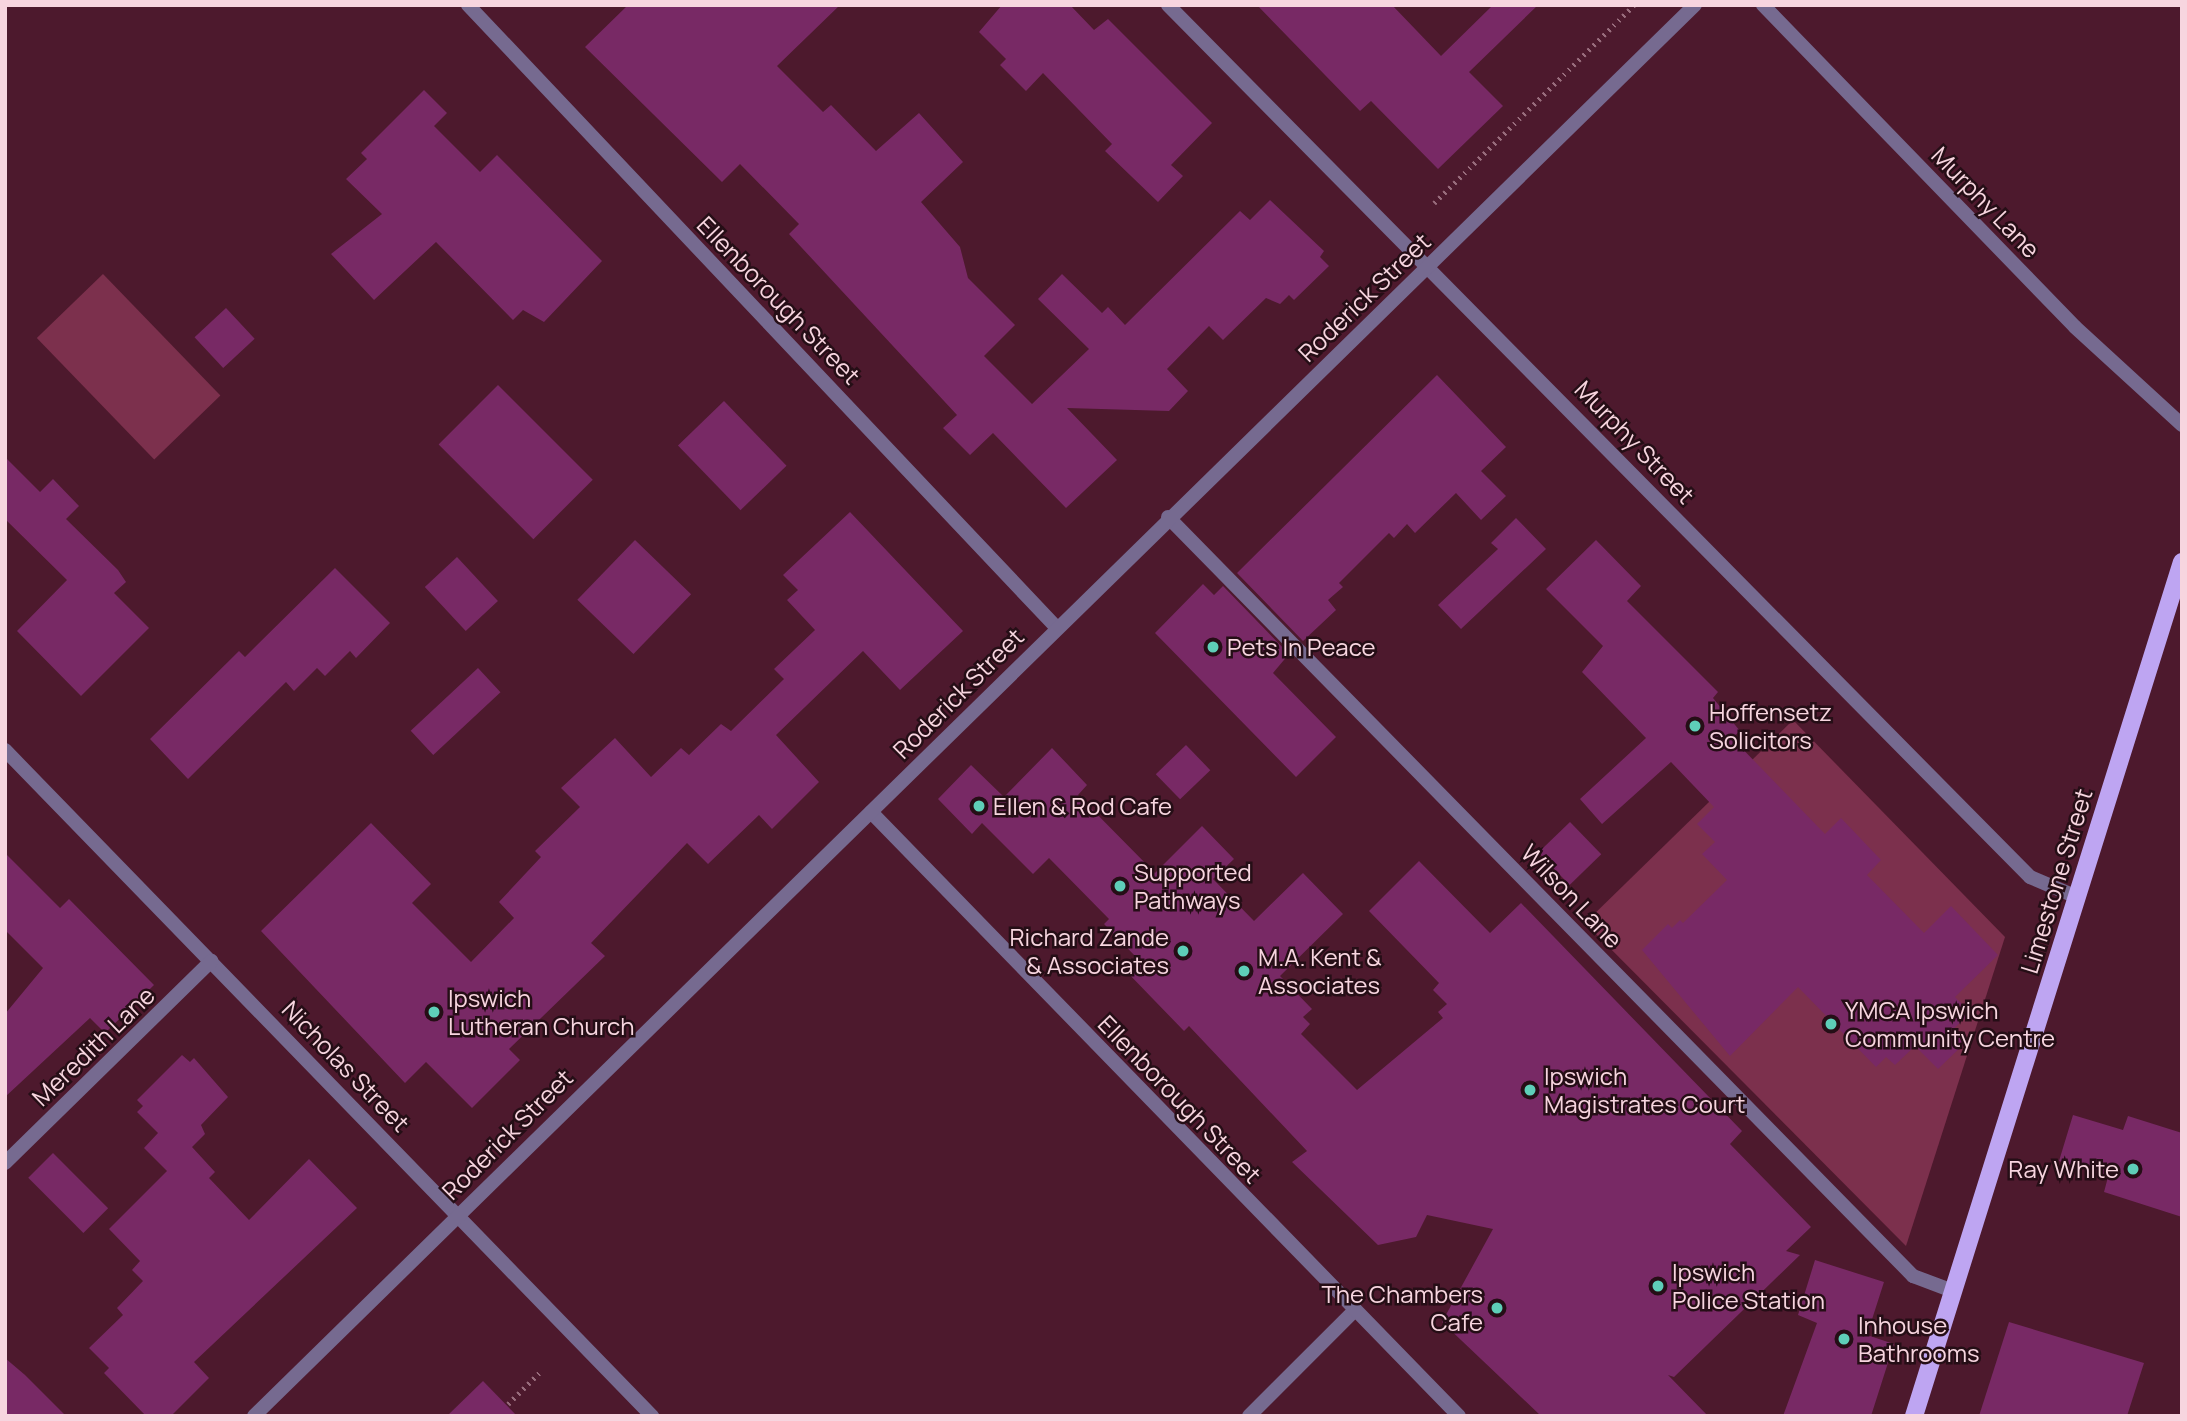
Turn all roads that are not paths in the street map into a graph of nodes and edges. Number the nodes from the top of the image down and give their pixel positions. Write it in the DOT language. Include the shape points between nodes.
graph roads {
  1 [pos="468,5"];
  2 [pos="1168,5"];
  3 [pos="1695,5"];
  4 [pos="1763,5"];
  5 [pos="1428,267"];
  6 [pos="2182,425"];
  7 [pos="1168,517"];
  8 [pos="2182,562"];
  9 [pos="1056,627"];
  10 [pos="5,750"];
  11 [pos="871,812"];
  12 [pos="2077,897"];
  13 [pos="211,961"];
  14 [pos="5,1163"];
  15 [pos="459,1214"];
  16 [pos="1953,1291"];
  17 [pos="1354,1311"];
  18 [pos="254,1416"];
  19 [pos="652,1416"];
  20 [pos="1249,1416"];
  21 [pos="1459,1416"];
  22 [pos="1914,1416"];
  1 -- 9 [label="street, Ellenborough Street"];
  2 -- 5 [label="street, Murphy Street"];
  3 -- 5 [label="street, Roderick Street"];
  4 -- 6 [label="street, Murphy Lane" via="2075,327"];
  5 -- 7 [label="street, Roderick Street"];
  5 -- 12 [label="street, Murphy Street" via="2030,877"];
  7 -- 9 [label="street, Roderick Street"];
  7 -- 16 [label="street, Wilson Lane" via="1913,1276"];
  8 -- 12 [label="main road, Limestone Street"];
  9 -- 11 [label="street, Roderick Street"];
  10 -- 13 [label="street, Nicholas Street"];
  11 -- 15 [label="street, Roderick Street"];
  11 -- 17 [label="street, Ellenborough Street"];
  12 -- 16 [label="main road, Limestone Street"];
  13 -- 14 [label="street, Meredith Lane"];
  13 -- 15 [label="street, Nicholas Street"];
  15 -- 18 [label="street, Roderick Street"];
  15 -- 19 [label="street, Nicholas Street"];
  16 -- 22 [label="main road, Limestone Street"];
  17 -- 20 [label="street"];
  17 -- 21 [label="street, Ellenborough Street"];
}
